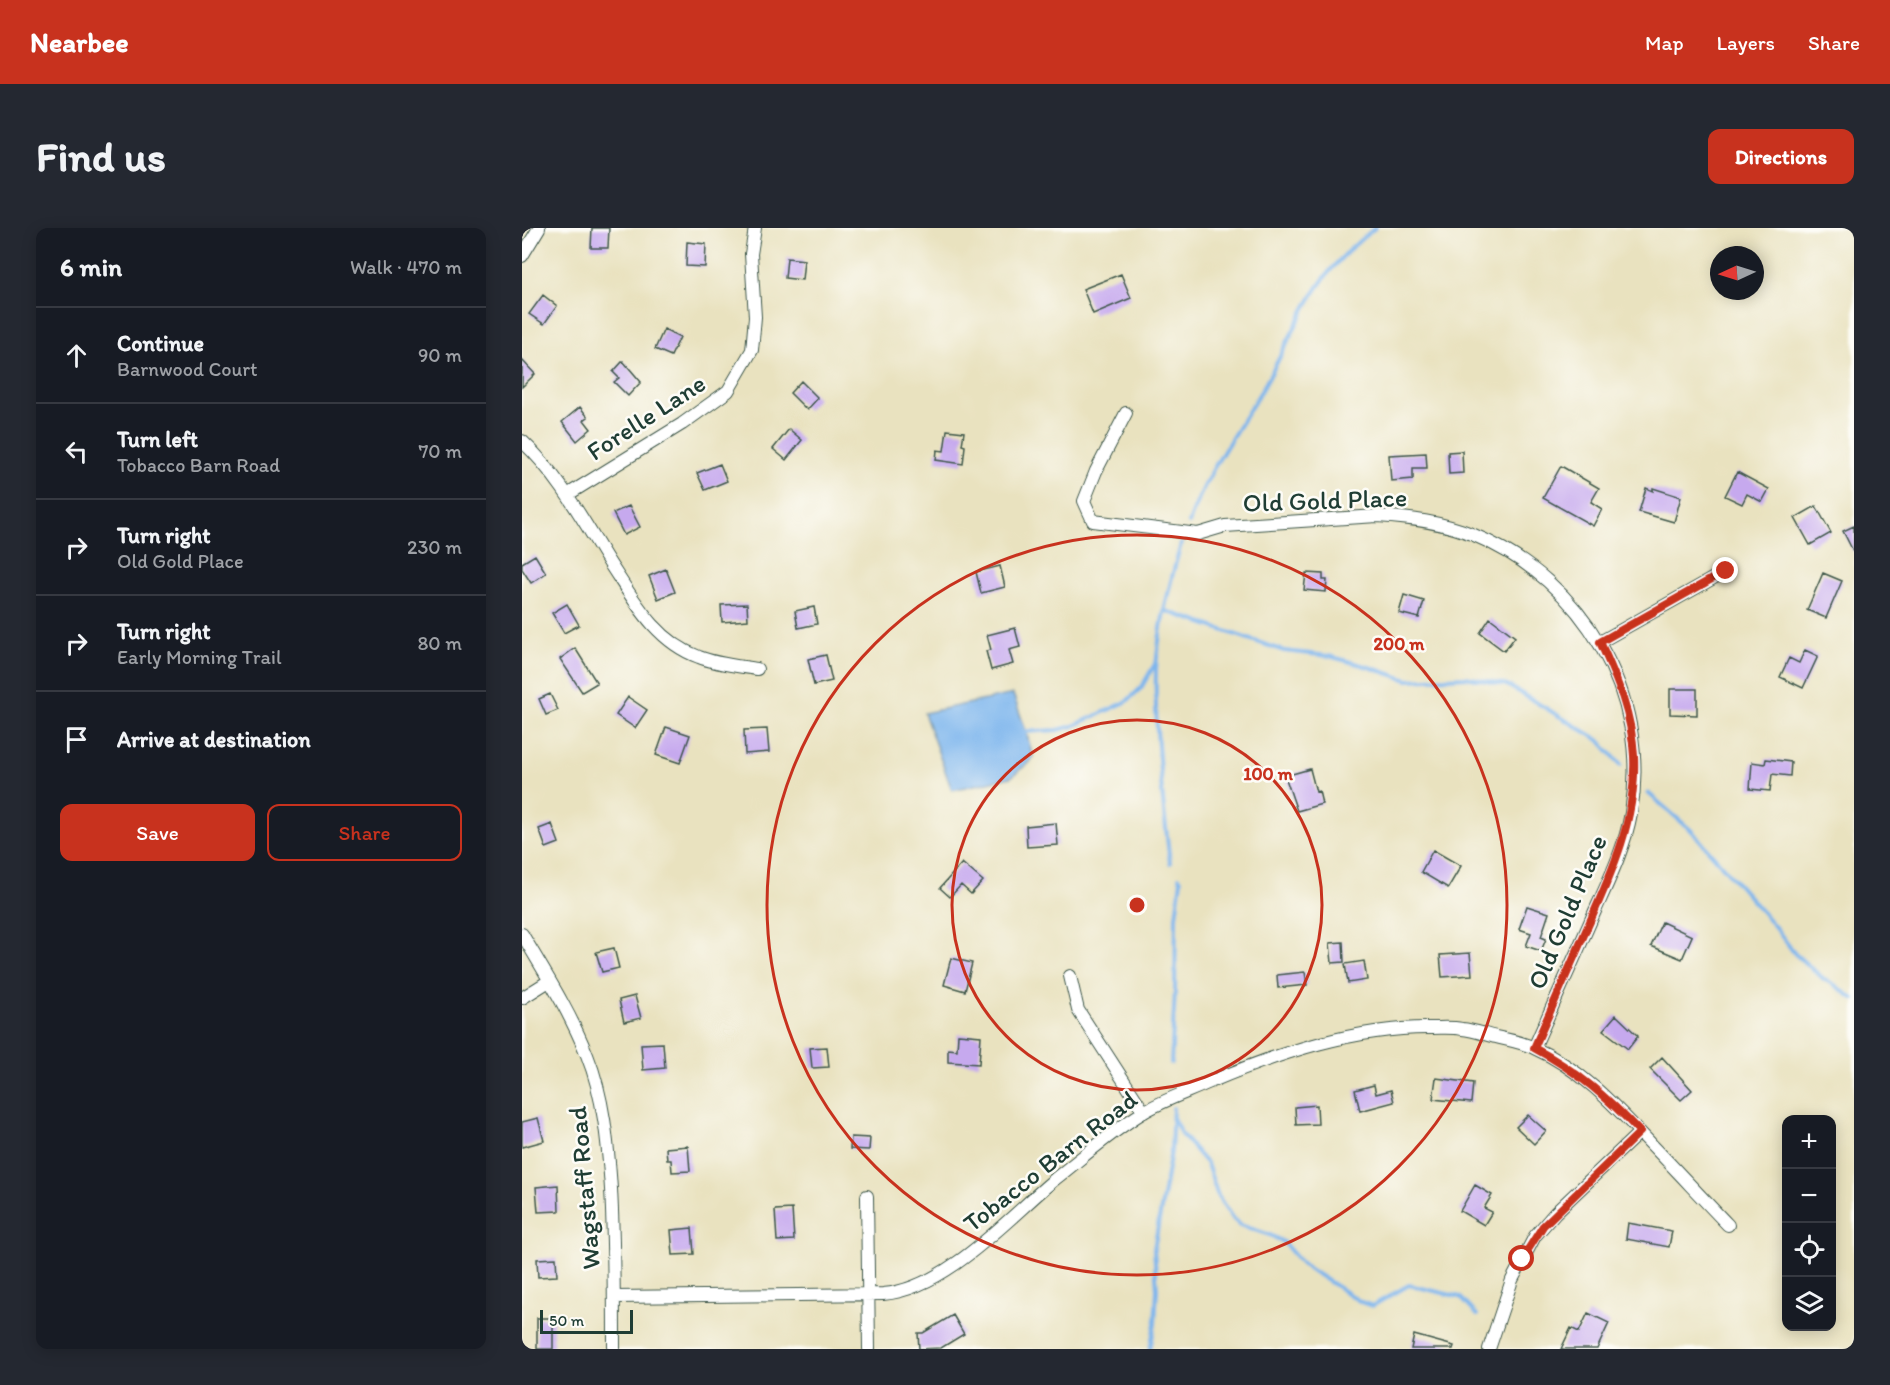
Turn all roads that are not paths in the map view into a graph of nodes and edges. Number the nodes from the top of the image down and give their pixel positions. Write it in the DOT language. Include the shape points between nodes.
graph roads {
  1 [pos="539,228"];
  2 [pos="755,228"];
  3 [pos="526,241"];
  4 [pos="522,256"];
  5 [pos="1126,413"];
  6 [pos="522,441"];
  7 [pos="567,495"];
  8 [pos="1726,571"];
  9 [pos="1600,642"];
  10 [pos="757,669"];
  11 [pos="522,934"];
  12 [pos="1070,976"];
  13 [pos="549,981"];
  14 [pos="522,998"];
  15 [pos="1534,1048"];
  16 [pos="1144,1112"];
  17 [pos="1640,1132"];
  18 [pos="867,1196"];
  19 [pos="1728,1225"];
  20 [pos="868,1294"];
  21 [pos="614,1297"];
  22 [pos="614,1349"];
  23 [pos="869,1349"];
  24 [pos="1489,1349"];
  1 -- 3 [label="street"];
  2 -- 7 [label="street, Forelle Lane" via="751,254 753,350 728,391"];
  3 -- 4 [label="street"];
  5 -- 9 [label="street, Old Gold Place" via="1084,501 1093,521 1198,534 1225,526 1377,516 1434,523 1483,539 1536,571 1567,599"];
  6 -- 7 [label="street"];
  7 -- 10 [label="street" via="642,613 665,638 698,657"];
  8 -- 9 [label="street"];
  9 -- 15 [label="street, Old Gold Place" via="1626,705 1631,730 1634,764 1630,814 1611,875"];
  11 -- 13 [label="street, Wagstaff Road"];
  12 -- 16 [label="street" via="1078,1010"];
  13 -- 14 [label="street"];
  13 -- 21 [label="street, Wagstaff Road" via="587,1055 602,1111 612,1205"];
  15 -- 16 [label="street, Tobacco Barn Road" via="1460,1028 1408,1028 1356,1035 1284,1054"];
  15 -- 17 [label="street, Tobacco Barn Road" via="1591,1084"];
  16 -- 20 [label="street, Tobacco Barn Road" via="946,1270 898,1292"];
  17 -- 19 [label="street, Tobacco Barn Road"];
  17 -- 24 [label="street" via="1535,1236 1512,1280"];
  18 -- 20 [label="street"];
  20 -- 21 [label="street, Tobacco Barn Road"];
  20 -- 23 [label="street"];
  21 -- 22 [label="street, Wagstaff Road"];
}
